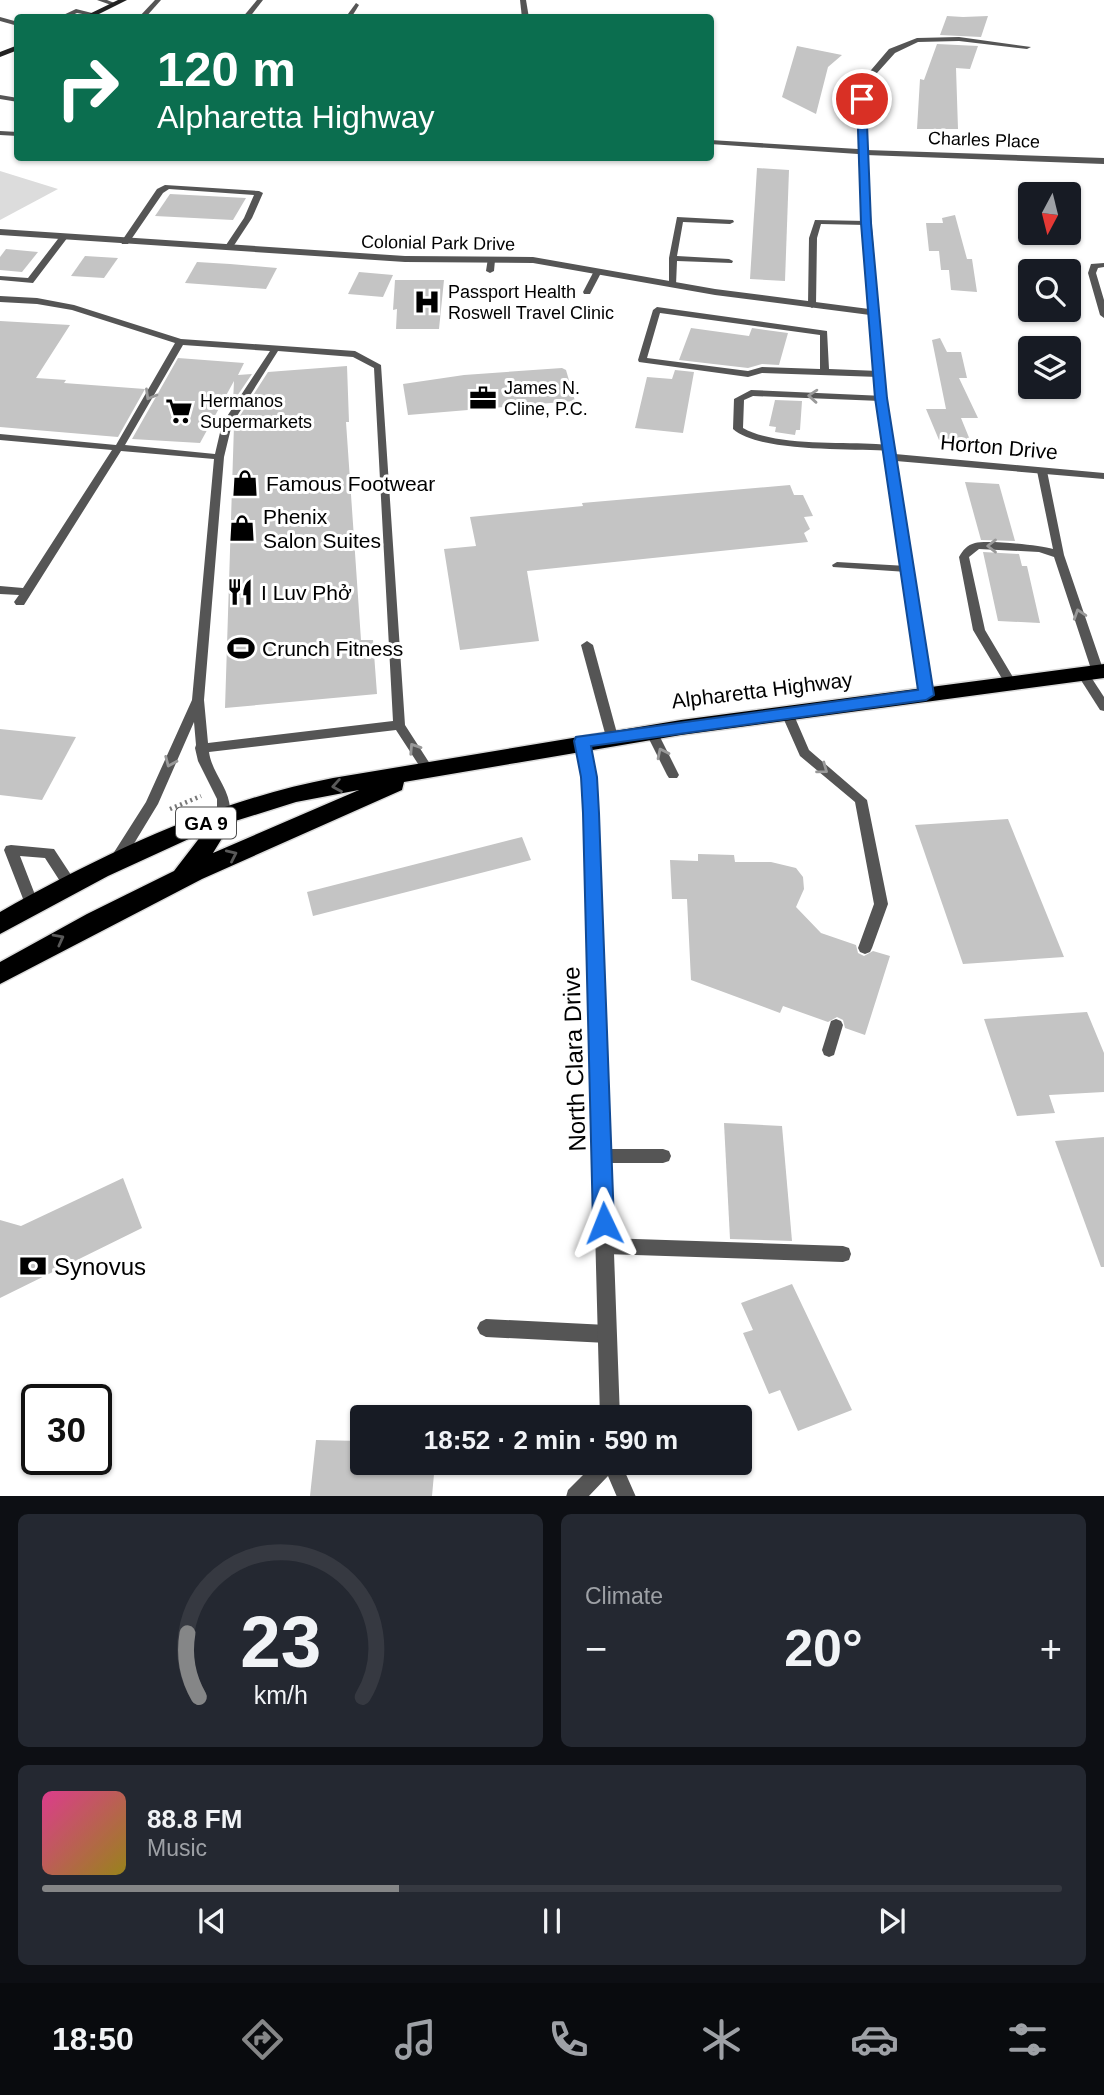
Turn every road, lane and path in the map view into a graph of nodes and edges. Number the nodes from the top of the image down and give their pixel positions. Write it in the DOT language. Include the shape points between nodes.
graph roads {
  1 [pos="100,0"];
  2 [pos="124,0"];
  3 [pos="158,0"];
  4 [pos="260,0"];
  5 [pos="114,4"];
  6 [pos="356,5"];
  7 [pos="70,14"];
  8 [pos="93,14"];
  9 [pos="145,14"];
  10 [pos="248,14"];
  11 [pos="350,14"];
  12 [pos="1027,47"];
  13 [pos="714,142"];
  14 [pos="862,152"];
  15 [pos="1104,161"];
  16 [pos="730,222"];
  17 [pos="866,223"];
  18 [pos="0,232"];
  19 [pos="64,237"];
  20 [pos="125,242"];
  21 [pos="229,248"];
  22 [pos="673,258"];
  23 [pos="729,261"];
  24 [pos="1104,265"];
  25 [pos="598,271"];
  26 [pos="0,278"];
  27 [pos="672,285"];
  28 [pos="587,292"];
  29 [pos="0,299"];
  30 [pos="812,305"];
  31 [pos="873,312"];
  32 [pos="1104,315"];
  33 [pos="180,342"];
  34 [pos="276,348"];
  35 [pos="825,372"];
  36 [pos="879,374"];
  37 [pos="881,398"];
  38 [pos="0,437"];
  39 [pos="119,447"];
  40 [pos="890,452"];
  41 [pos="219,457"];
  42 [pos="1042,471"];
  43 [pos="1104,476"];
  44 [pos="1059,555"];
  45 [pos="836,565"];
  46 [pos="907,569"];
  47 [pos="0,590"];
  48 [pos="22,597"];
  49 [pos="587,645"];
  50 [pos="1095,673"];
  51 [pos="1011,684"];
  52 [pos="926,695"];
  53 [pos="198,699"];
  54 [pos="1104,706"];
  55 [pos="787,713"];
  56 [pos="399,725"];
  57 [pos="651,731"];
  58 [pos="612,737"];
  59 [pos="582,741"];
  60 [pos="201,748"];
  61 [pos="428,770"];
  62 [pos="673,775"];
  63 [pos="205,794"];
  64 [pos="160,813"];
  65 [pos="223,817"];
  66 [pos="114,863"];
  67 [pos="169,883"];
  68 [pos="70,885"];
  69 [pos="33,905"];
  70 [pos="0,924"];
  71 [pos="865,948"];
  72 [pos="0,974"];
  73 [pos="836,1025"];
  74 [pos="829,1050"];
  75 [pos="602,1156"];
  76 [pos="663,1156"];
  77 [pos="605,1245"];
  78 [pos="842,1254"];
  79 [pos="486,1328"];
  80 [pos="607,1335"];
  81 [pos="610,1405"];
  82 [pos="597,1475"];
  83 [pos="616,1475"];
  84 [pos="575,1496"];
  85 [pos="627,1496"];
  1 -- 5 [label="lane"];
  2 -- 5 [label="street"];
  3 -- 9 [label="lane"];
  4 -- 10 [label="lane"];
  5 -- 8 [label="street"];
  6 -- 11 [label="lane"];
  7 -- 8 [label="lane"];
  12 -- 14 [label="street" via="942,38 898,46 864,83"];
  13 -- 14 [label="street, Charles Place"];
  14 -- 15 [label="street, Charles Place"];
  14 -- 17 [label="street"];
  16 -- 22 [label="lane" via="680,219"];
  17 -- 30 [label="lane" via="818,222 813,238"];
  17 -- 31 [label="street"];
  18 -- 19 [label="street, Colonial Park Drive"];
  19 -- 20 [label="street, Colonial Park Drive"];
  19 -- 26 [label="lane" via="30,281"];
  20 -- 21 [label="street, Colonial Park Drive"];
  20 -- 21 [label="lane" via="160,191 168,187 259,193"];
  21 -- 25 [label="street, Colonial Park Drive" via="491,266 533,260"];
  22 -- 23 [label="lane"];
  22 -- 27 [label="lane"];
  24 -- 32 [label="lane" via="1094,266 1092,273"];
  25 -- 27 [label="street, Colonial Park Drive"];
  25 -- 28 [label="lane"];
  27 -- 30 [label="street, Colonial Park Drive"];
  29 -- 33 [label="lane" via="74,308"];
  30 -- 31 [label="street, Colonial Park Drive"];
  31 -- 36 [label="street"];
  33 -- 34 [label="lane"];
  33 -- 39 [label="lane, one-way"];
  34 -- 41 [label="lane" via="227,424"];
  34 -- 56 [label="lane" via="355,354 379,367"];
  35 -- 35 [label="lane" via="824,333 657,310 642,360 748,374 762,370"];
  35 -- 36 [label="lane"];
  36 -- 37 [label="street"];
  37 -- 40 [label="street"];
  37 -- 40 [label="lane, one-way" via="751,393 739,399 738,429 771,441"];
  38 -- 39 [label="lane"];
  39 -- 41 [label="lane"];
  39 -- 48 [label="lane"];
  40 -- 42 [label="street, Horton Drive"];
  40 -- 46 [label="street"];
  41 -- 53 [label="lane"];
  42 -- 43 [label="street, Horton Drive"];
  42 -- 44 [label="lane"];
  50 -- 44 [label="lane, one-way"];
  44 -- 51 [label="lane, one-way" via="1040,549 977,546 964,558 979,630"];
  45 -- 46 [label="lane"];
  46 -- 52 [label="street"];
  47 -- 48 [label="lane"];
  49 -- 58 [label="lane"];
  50 -- 51 [label="highway, Alpharetta Highway / GA 9"];
  50 -- 54 [label="lane"];
  51 -- 52 [label="highway, Alpharetta Highway / GA 9"];
  52 -- 55 [label="highway, Alpharetta Highway / GA 9"];
  53 -- 60 [label="lane"];
  53 -- 66 [label="lane, one-way" via="152,804"];
  55 -- 57 [label="highway, Alpharetta Highway / GA 9"];
  55 -- 71 [label="lane, one-way" via="804,753 861,800 881,904"];
  56 -- 60 [label="lane"];
  61 -- 56 [label="lane, one-way"];
  57 -- 58 [label="highway, Alpharetta Highway / GA 9"];
  62 -- 57 [label="lane, one-way"];
  58 -- 59 [label="highway, Alpharetta Highway / GA 9"];
  59 -- 61 [label="highway, Alpharetta Highway / GA 9"];
  59 -- 75 [label="street, North Clara Drive" via="591,813"];
  60 -- 65 [label="lane" via="222,799"];
  61 -- 65 [label="highway, Alpharetta Highway / GA 9, one-way" via="277,799"];
  67 -- 61 [label="highway, Alpharetta Highway / GA 9, one-way"];
  63 -- 64 [label="path"];
  65 -- 66 [label="highway, Alpharetta Highway / GA 9"];
  65 -- 67 [label="highway" via="189,868"];
  66 -- 68 [label="highway, Alpharetta Highway / GA 9"];
  72 -- 67 [label="highway, Alpharetta Highway / GA 9, one-way"];
  68 -- 69 [label="highway, Alpharetta Highway / GA 9"];
  68 -- 69 [label="lane" via="49,853 11,849"];
  69 -- 70 [label="highway, Alpharetta Highway / GA 9"];
  73 -- 74 [label="lane"];
  75 -- 76 [label="lane"];
  75 -- 77 [label="street, North Clara Drive"];
  77 -- 78 [label="lane"];
  77 -- 80 [label="street, North Clara Drive"];
  79 -- 80 [label="lane"];
  80 -- 81 [label="street, North Clara Drive"];
  82 -- 84 [label="lane"];
  83 -- 85 [label="lane"];
}
